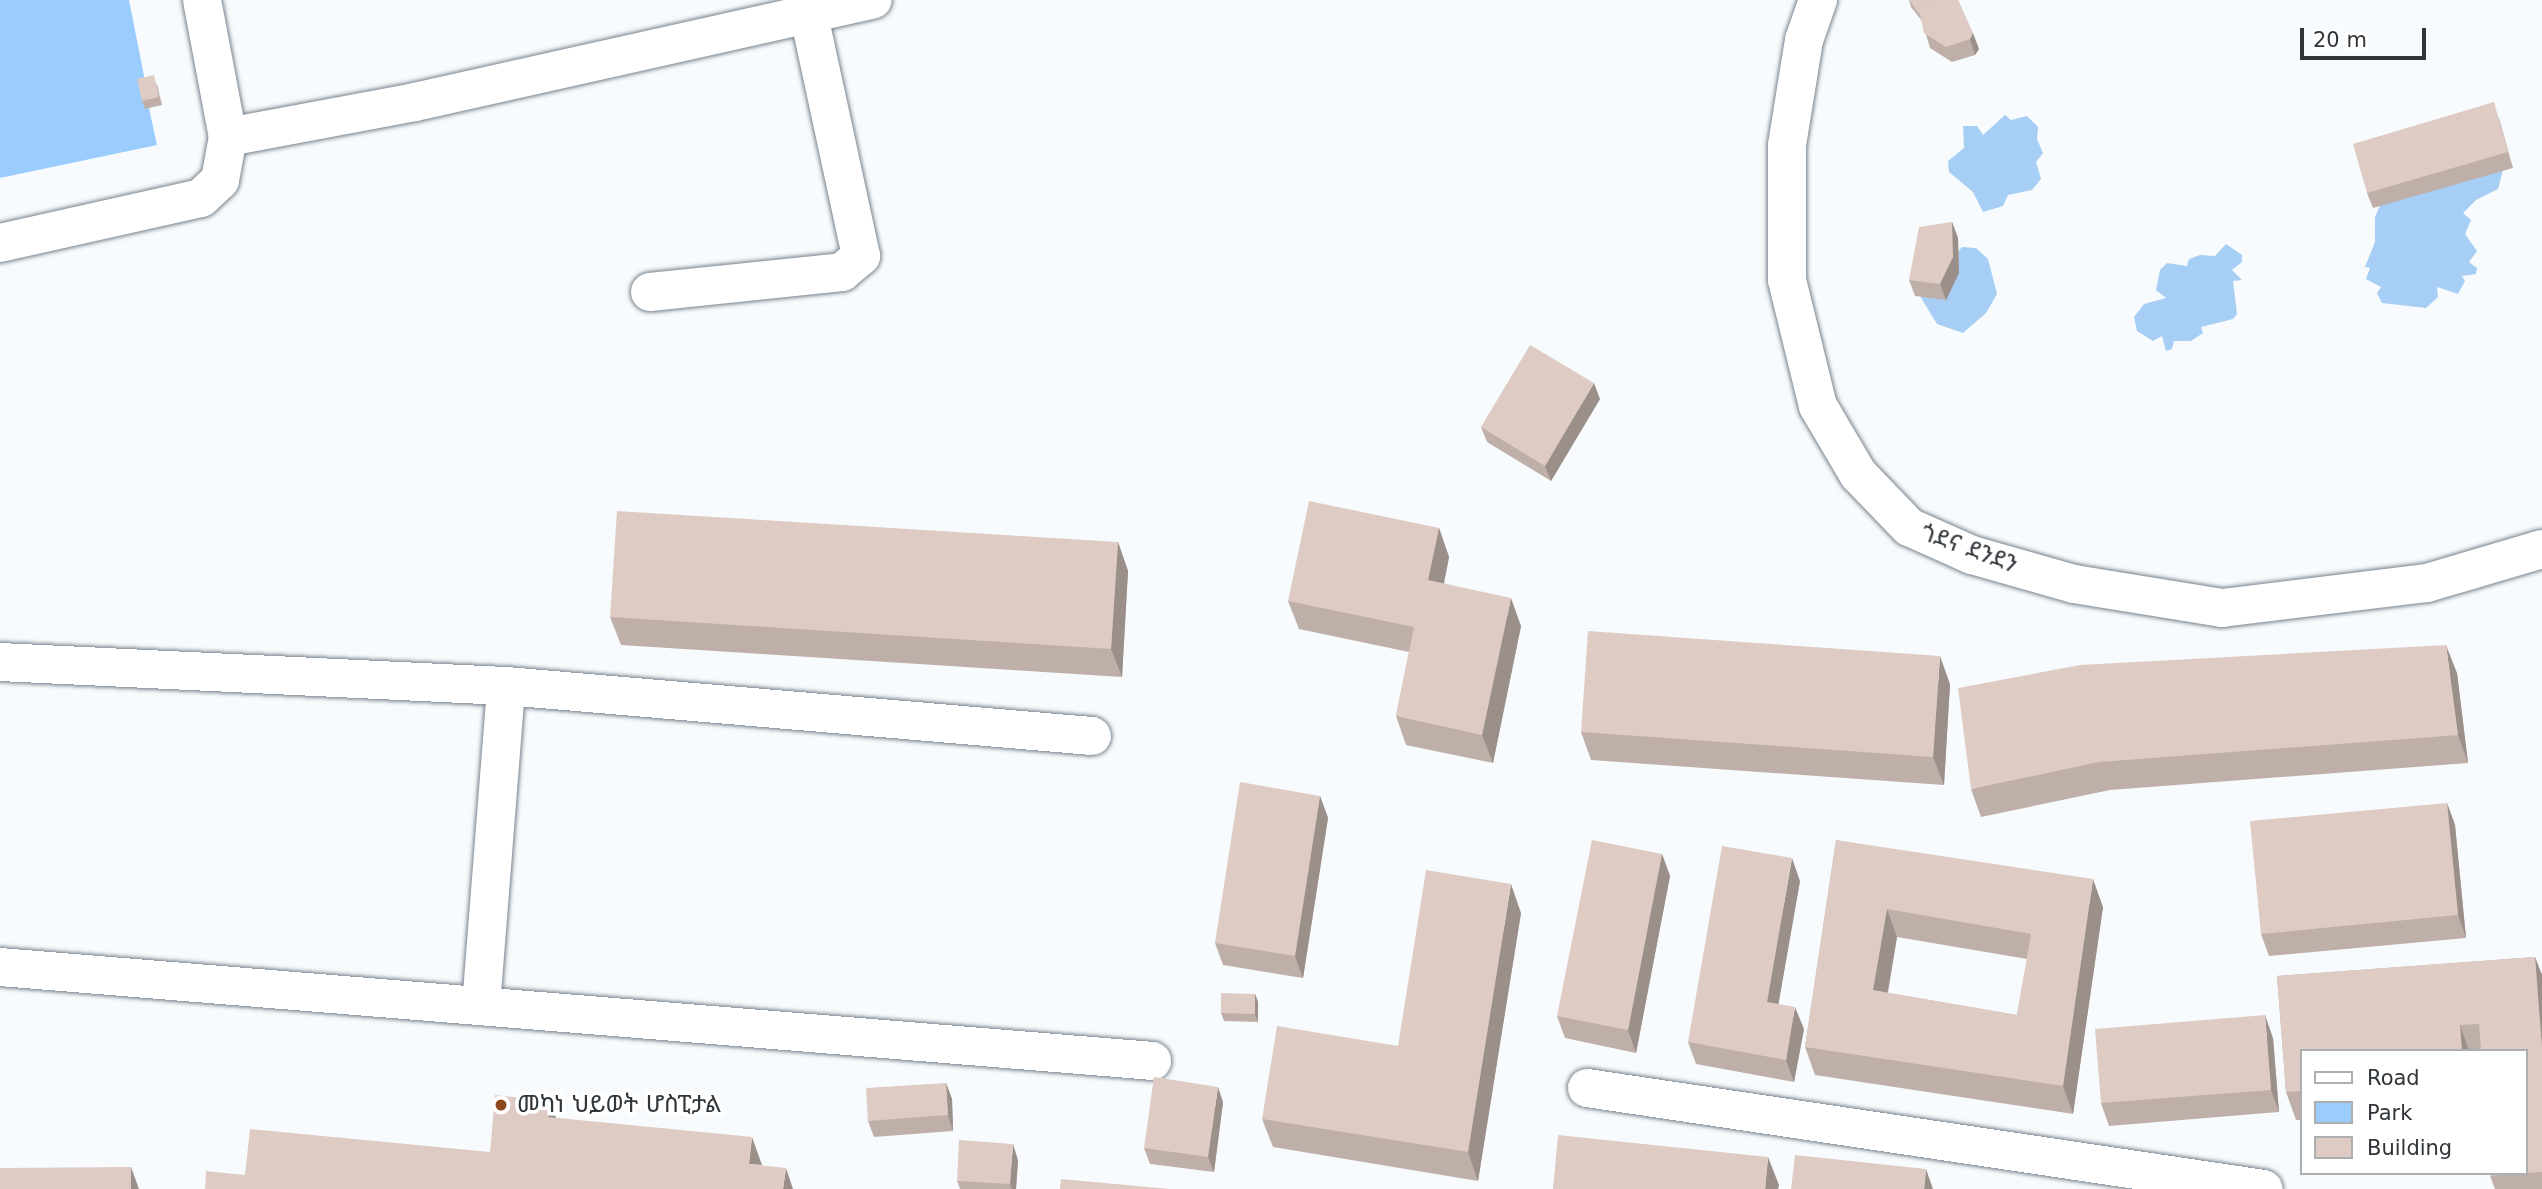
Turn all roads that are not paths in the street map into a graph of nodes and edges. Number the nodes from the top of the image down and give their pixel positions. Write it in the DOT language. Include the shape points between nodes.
graph roads {
  1 [pos="202,0"];
  2 [pos="873,0"];
  3 [pos="1818,0"];
  4 [pos="809,16"];
  5 [pos="228,137"];
  6 [pos="0,243"];
  7 [pos="650,292"];
  8 [pos="2542,549"];
  9 [pos="0,662"];
  10 [pos="506,686"];
  11 [pos="1092,736"];
  12 [pos="0,967"];
  13 [pos="481,1006"];
  14 [pos="1152,1061"];
  15 [pos="1587,1088"];
  16 [pos="2264,1189"];
  1 -- 5 [label="street"];
  2 -- 4 [label="street"];
  3 -- 8 [label="street, ጎደና ደንደን" via="1804,40 1787,145 1787,280 1818,406 1858,474 1909,527 1972,555 2074,584 2222,608 2427,583"];
  4 -- 5 [label="street" via="415,102"];
  4 -- 7 [label="street" via="861,256 842,272"];
  5 -- 6 [label="street" via="220,180 201,198"];
  9 -- 10 [label="street"];
  10 -- 11 [label="street"];
  10 -- 13 [label="street"];
  12 -- 13 [label="street"];
  13 -- 14 [label="street"];
  15 -- 16 [label="street"];
}
